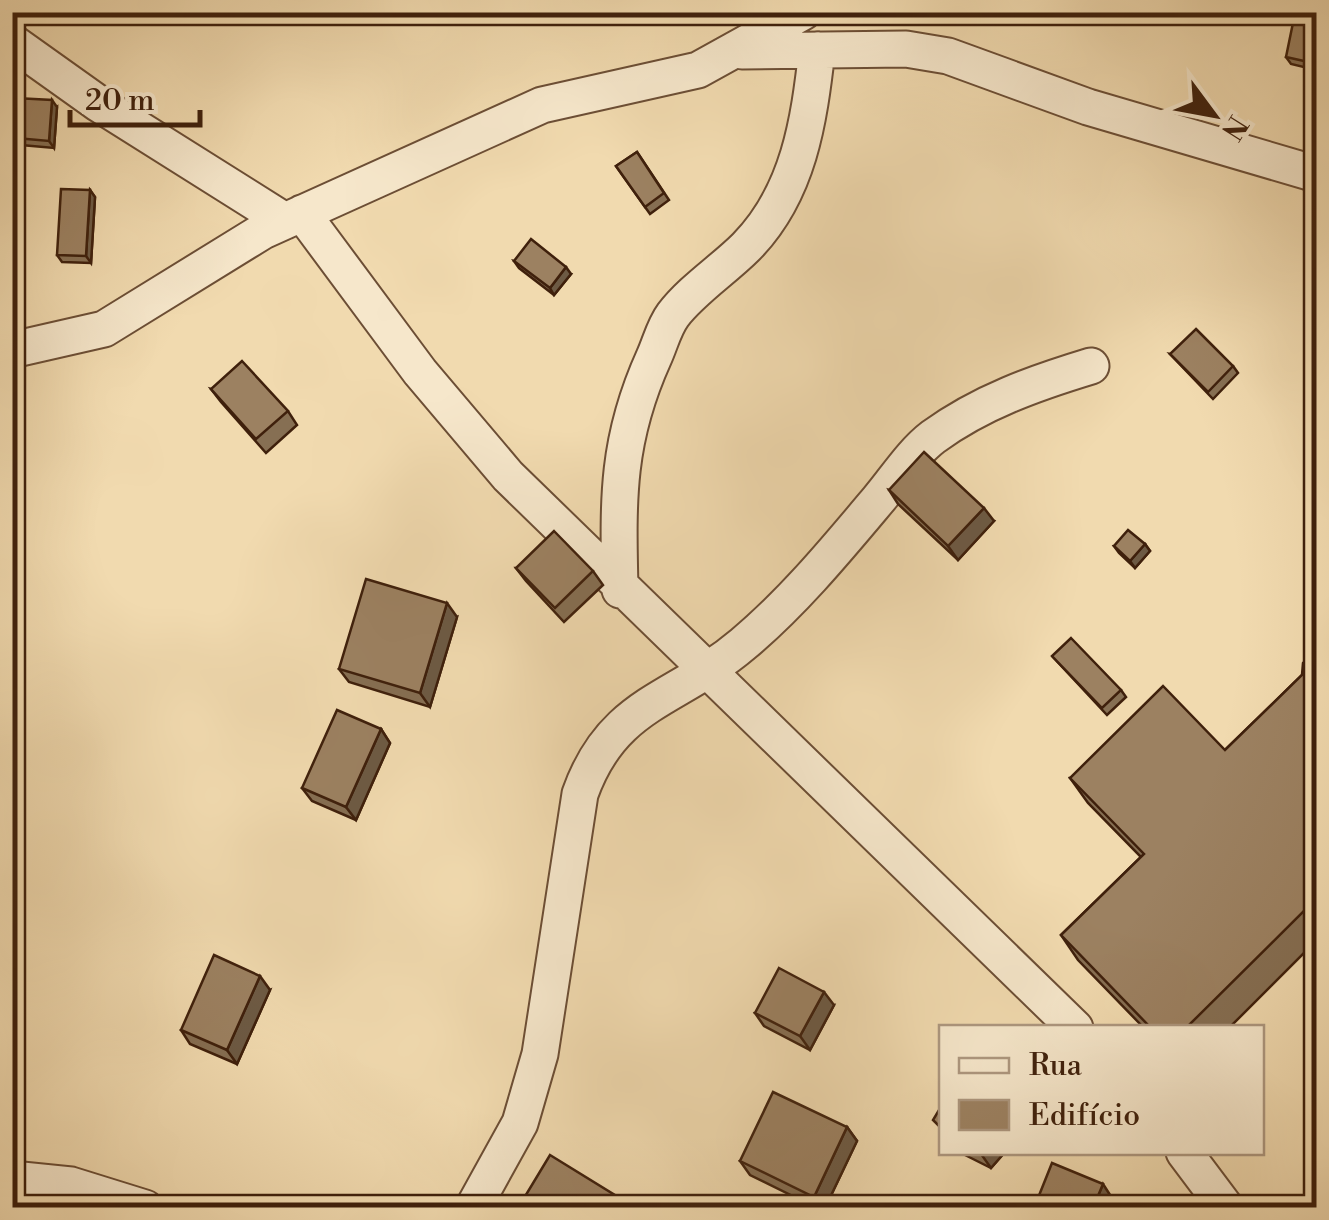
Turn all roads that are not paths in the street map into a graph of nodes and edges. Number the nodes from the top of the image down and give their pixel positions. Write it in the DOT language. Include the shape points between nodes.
graph roads {
  1 [pos="803,12"];
  2 [pos="12,42"];
  3 [pos="817,50"];
  4 [pos="738,52"];
  5 [pos="1316,174"];
  6 [pos="294,217"];
  7 [pos="12,350"];
  8 [pos="1092,366"];
  9 [pos="620,590"];
  10 [pos="706,669"];
  11 [pos="1072,1025"];
  12 [pos="1186,1155"];
  13 [pos="12,1179"];
  14 [pos="144,1208"];
  15 [pos="473,1208"];
  16 [pos="1226,1208"];
  1 -- 4 [label="street"];
  2 -- 6 [label="street" via="99,104"];
  3 -- 4 [label="street"];
  3 -- 5 [label="street" via="906,49 948,56 1088,107"];
  3 -- 9 [label="street" via="808,122 779,207 672,316 648,370 624,436"];
  4 -- 6 [label="street" via="698,70 542,105"];
  6 -- 7 [label="street" via="104,328"];
  6 -- 9 [label="street" via="495,462"];
  8 -- 10 [label="street" via="970,412 928,441 800,588 742,646"];
  9 -- 10 [label="street"];
  10 -- 11 [label="street"];
  10 -- 15 [label="street" via="620,725 594,757 580,794 540,1054 520,1123"];
  12 -- 16 [label="street"];
  13 -- 14 [label="street" via="43,1179"];
}
